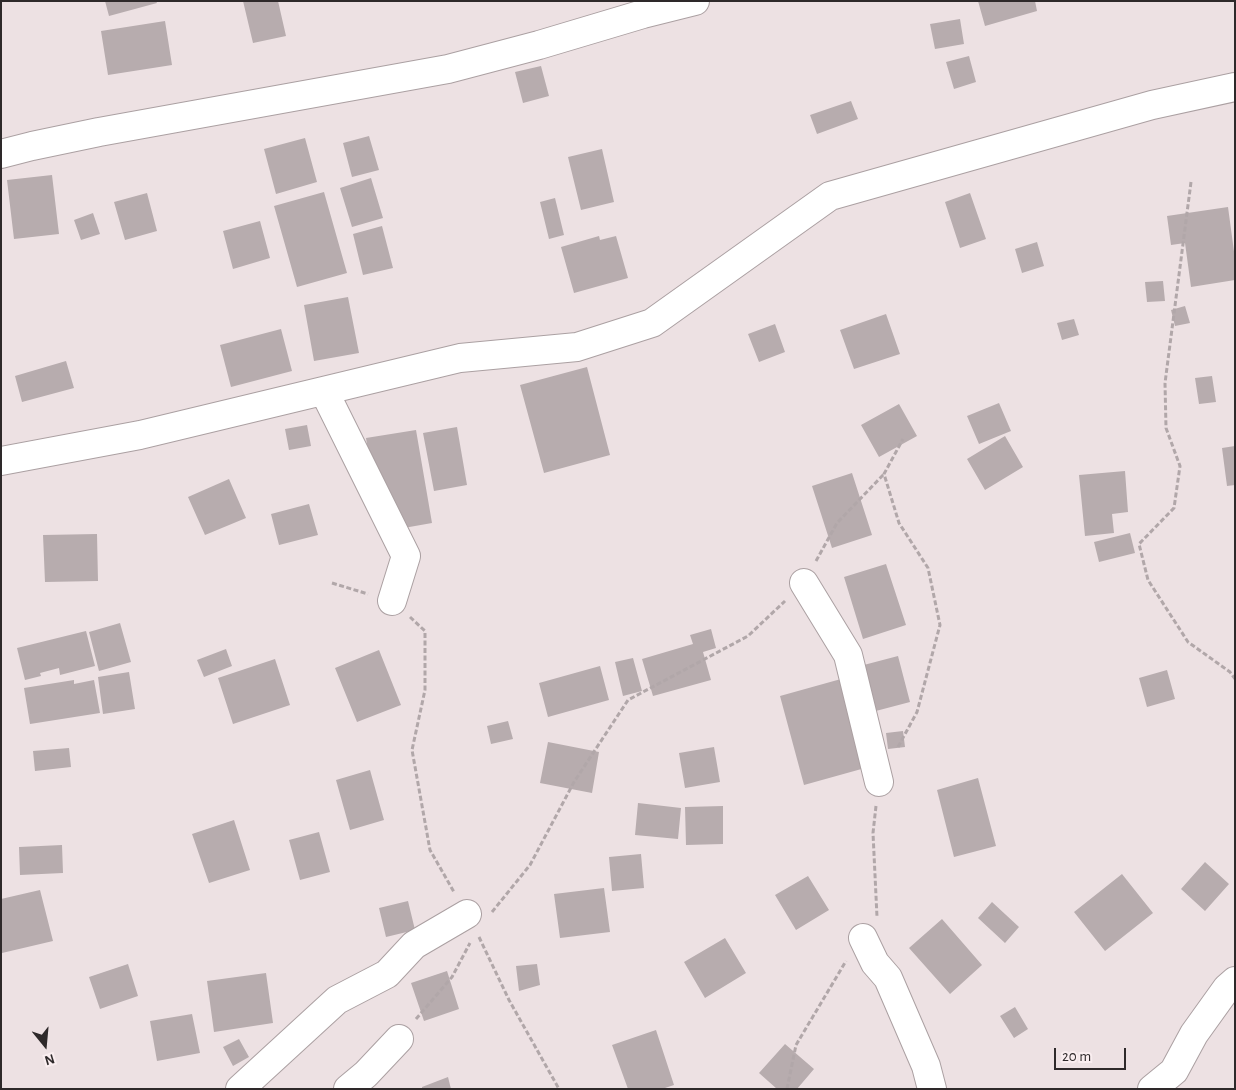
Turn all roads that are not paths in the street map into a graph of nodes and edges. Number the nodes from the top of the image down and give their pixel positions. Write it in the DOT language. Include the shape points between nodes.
graph roads {
  1 [pos="695,1"];
  2 [pos="1235,87"];
  3 [pos="1,154"];
  4 [pos="324,391"];
  5 [pos="1,461"];
  6 [pos="804,583"];
  7 [pos="392,601"];
  8 [pos="880,782"];
  9 [pos="472,923"];
  10 [pos="863,938"];
  11 [pos="1235,982"];
  12 [pos="399,1039"];
  13 [pos="240,1089"];
  14 [pos="348,1089"];
  15 [pos="932,1089"];
  16 [pos="1152,1089"];
  1 -- 3 [label="street" via="448,69 99,132"];
  2 -- 4 [label="street" via="1152,105 830,196 652,323 577,347 460,358"];
  4 -- 5 [label="street" via="140,435"];
  4 -- 7 [label="street" via="406,556"];
  6 -- 8 [label="street" via="848,655"];
  9 -- 13 [label="street" via="414,945 387,974 337,1000"];
  10 -- 15 [label="street" via="875,964 888,978 926,1066"];
  11 -- 16 [label="street" via="1227,988 1194,1034 1174,1071"];
  12 -- 14 [label="street"];
}
